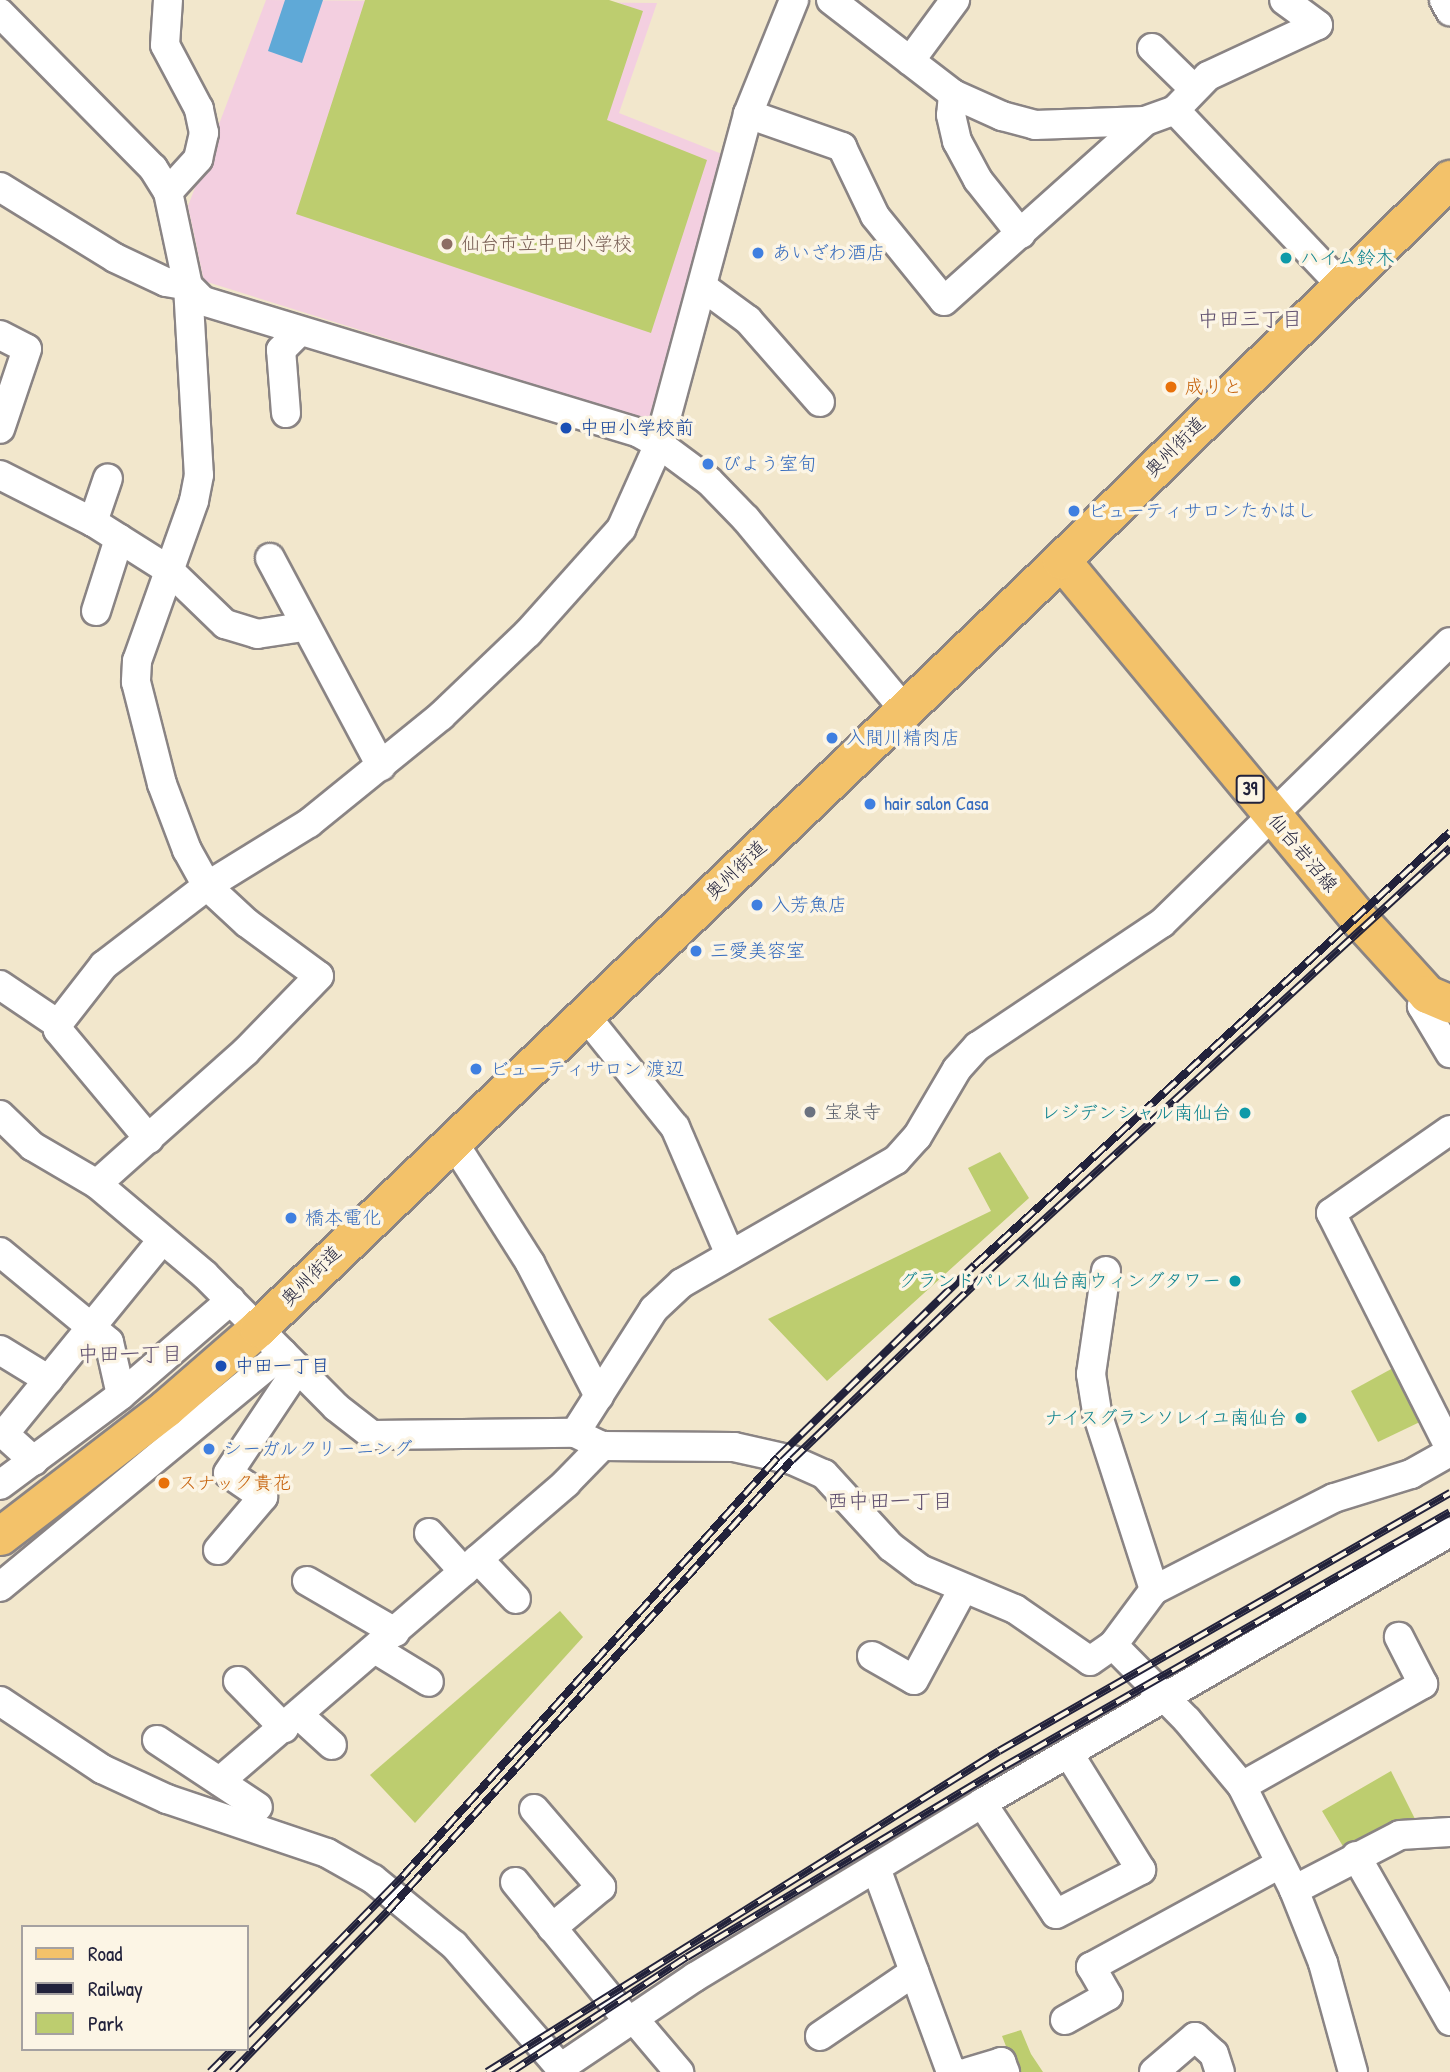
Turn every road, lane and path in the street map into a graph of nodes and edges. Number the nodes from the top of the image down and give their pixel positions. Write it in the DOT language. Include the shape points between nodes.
graph roads {
  1 [pos="168,0"];
  2 [pos="794,0"];
  3 [pos="831,0"];
  4 [pos="955,0"];
  5 [pos="1284,0"];
  6 [pos="1444,0"];
  7 [pos="1450,11"];
  8 [pos="0,13"];
  9 [pos="1152,48"];
  10 [pos="910,61"];
  11 [pos="1194,89"];
  12 [pos="953,94"];
  13 [pos="1175,110"];
  14 [pos="748,114"];
  15 [pos="1145,121"];
  16 [pos="1450,178"];
  17 [pos="0,187"];
  18 [pos="168,192"];
  19 [pos="1021,234"];
  20 [pos="1340,284"];
  21 [pos="188,286"];
  22 [pos="703,287"];
  23 [pos="299,332"];
  24 [pos="0,335"];
  25 [pos="820,402"];
  26 [pos="286,414"];
  27 [pos="0,429"];
  28 [pos="659,443"];
  29 [pos="0,475"];
  30 [pos="108,478"];
  31 [pos="93,522"];
  32 [pos="119,539"];
  33 [pos="270,558"];
  34 [pos="1061,560"];
  35 [pos="169,570"];
  36 [pos="96,611"];
  37 [pos="303,627"];
  38 [pos="1450,642"];
  39 [pos="904,709"];
  40 [pos="381,766"];
  41 [pos="1271,815"];
  42 [pos="207,886"];
  43 [pos="0,985"];
  44 [pos="1439,999"];
  45 [pos="584,1014"];
  46 [pos="58,1024"];
  47 [pos="1450,1053"];
  48 [pos="0,1115"];
  49 [pos="1450,1129"];
  50 [pos="149,1139"];
  51 [pos="453,1140"];
  52 [pos="97,1184"];
  53 [pos="162,1240"];
  54 [pos="0,1252"];
  55 [pos="730,1255"];
  56 [pos="1106,1271"];
  57 [pos="231,1300"];
  58 [pos="93,1330"];
  59 [pos="0,1350"];
  60 [pos="280,1350"];
  61 [pos="49,1380"];
  62 [pos="121,1395"];
  63 [pos="599,1395"];
  64 [pos="575,1433"];
  65 [pos="602,1446"];
  66 [pos="1450,1450"];
  67 [pos="34,1461"];
  68 [pos="0,1485"];
  69 [pos="429,1532"];
  70 [pos="1450,1532"];
  71 [pos="0,1536"];
  72 [pos="218,1550"];
  73 [pos="471,1565"];
  74 [pos="307,1581"];
  75 [pos="0,1587"];
  76 [pos="963,1589"];
  77 [pos="1154,1590"];
  78 [pos="516,1599"];
  79 [pos="1399,1637"];
  80 [pos="385,1640"];
  81 [pos="1113,1645"];
  82 [pos="872,1656"];
  83 [pos="238,1681"];
  84 [pos="429,1682"];
  85 [pos="1164,1696"];
  86 [pos="0,1702"];
  87 [pos="292,1722"];
  88 [pos="158,1740"];
  89 [pos="331,1745"];
  90 [pos="1069,1754"];
  91 [pos="220,1781"];
  92 [pos="1242,1786"];
  93 [pos="982,1803"];
  94 [pos="258,1807"];
  95 [pos="534,1809"];
  96 [pos="1450,1832"];
  97 [pos="1356,1856"];
  98 [pos="1280,1864"];
  99 [pos="876,1868"];
  100 [pos="515,1882"];
  101 [pos="1294,1890"];
  102 [pos="552,1928"];
  103 [pos="914,1972"];
  104 [pos="631,2020"];
  105 [pos="1065,2020"];
  106 [pos="1450,2021"];
  107 [pos="820,2036"];
  108 [pos="562,2070"];
  109 [pos="679,2072"];
  110 [pos="956,2072"];
  111 [pos="969,2072"];
  112 [pos="1005,2072"];
  113 [pos="1154,2072"];
  114 [pos="1220,2072"];
  115 [pos="1353,2072"];
  1 -- 18 [label="street" via="165,46 199,109 204,133 198,159"];
  2 -- 14 [label="street"];
  3 -- 10 [label="street"];
  4 -- 10 [label="street"];
  5 -- 11 [label="street" via="1318,25 1278,47 1225,66"];
  6 -- 7 [label="street"];
  8 -- 18 [label="street" via="153,169"];
  9 -- 11 [label="street"];
  10 -- 12 [label="street"];
  11 -- 13 [label="street"];
  12 -- 15 [label="street" via="1034,125"];
  12 -- 19 [label="street" via="951,115 957,141 978,180"];
  13 -- 15 [label="street"];
  13 -- 20 [label="street"];
  14 -- 19 [label="street" via="842,147 875,216 944,300"];
  14 -- 22 [label="street"];
  15 -- 19 [label="street"];
  16 -- 20 [label="main road, 奥州街道"];
  17 -- 21 [label="street" via="115,258 166,282"];
  18 -- 21 [label="street"];
  20 -- 34 [label="main road, 奥州街道"];
  21 -- 23 [label="street" via="203,301"];
  21 -- 35 [label="street" via="199,475"];
  22 -- 25 [label="street" via="748,320"];
  22 -- 28 [label="street"];
  23 -- 26 [label="street" via="282,351"];
  23 -- 28 [label="street" via="639,433"];
  24 -- 27 [label="street" via="27,349"];
  28 -- 39 [label="street" via="709,481 746,519"];
  28 -- 40 [label="street" via="621,528 527,633"];
  29 -- 31 [label="street"];
  30 -- 31 [label="street"];
  31 -- 32 [label="street"];
  32 -- 35 [label="street"];
  32 -- 36 [label="street"];
  33 -- 37 [label="street"];
  34 -- 39 [label="main road, 奥州街道"];
  34 -- 41 [label="main road, 仙台岩沼線 / 39"];
  35 -- 37 [label="street" via="225,624 257,634"];
  35 -- 42 [label="street" via="137,661 136,682 162,784 187,850"];
  37 -- 40 [label="street"];
  38 -- 41 [label="street"];
  39 -- 45 [label="main road, 奥州街道"];
  40 -- 42 [label="street" via="309,823"];
  41 -- 44 [label="main road, 仙台岩沼線 / 39"];
  41 -- 55 [label="street" via="1162,923 978,1046 957,1069 917,1137 896,1160"];
  42 -- 46 [label="street" via="104,965"];
  42 -- 50 [label="street" via="247,923 319,976 245,1052"];
  43 -- 46 [label="street"];
  44 -- 47 [label="street" via="1422,1006"];
  45 -- 51 [label="main road, 奥州街道"];
  45 -- 55 [label="street" via="675,1127"];
  46 -- 50 [label="street" via="58,1030"];
  48 -- 52 [label="street" via="32,1146"];
  49 -- 66 [label="street" via="1331,1213"];
  50 -- 52 [label="street"];
  51 -- 60 [label="main road, 奥州街道"];
  51 -- 63 [label="street" via="530,1263"];
  52 -- 53 [label="street"];
  53 -- 57 [label="street"];
  53 -- 58 [label="street"];
  54 -- 58 [label="street"];
  55 -- 63 [label="street" via="682,1283 654,1309"];
  56 -- 77 [label="street" via="1091,1374 1097,1413"];
  57 -- 60 [label="street"];
  57 -- 62 [label="street"];
  58 -- 61 [label="street"];
  58 -- 62 [label="street" via="109,1342"];
  59 -- 61 [label="street"];
  60 -- 64 [label="street" via="336,1407 372,1435"];
  60 -- 71 [label="main road, 奥州街道" via="166,1408"];
  60 -- 72 [label="street" via="228,1473 263,1497"];
  60 -- 75 [label="street"];
  61 -- 67 [label="street" via="4,1434"];
  62 -- 67 [label="street"];
  63 -- 64 [label="street"];
  64 -- 65 [label="street"];
  65 -- 73 [label="street"];
  65 -- 76 [label="street" via="734,1447 816,1468 891,1547 922,1570"];
  66 -- 77 [label="street" via="1411,1474 1334,1498"];
  67 -- 68 [label="street"];
  69 -- 73 [label="street"];
  70 -- 85 [label="street"];
  73 -- 78 [label="street"];
  73 -- 80 [label="street"];
  74 -- 80 [label="street"];
  76 -- 81 [label="street" via="1015,1609 1090,1661"];
  76 -- 82 [label="street" via="914,1680"];
  77 -- 81 [label="street"];
  79 -- 92 [label="street" via="1423,1684"];
  80 -- 84 [label="street"];
  80 -- 87 [label="street"];
  81 -- 85 [label="street"];
  83 -- 87 [label="street"];
  85 -- 90 [label="street"];
  85 -- 92 [label="street"];
  86 -- 108 [label="street" via="103,1769 167,1798 327,1853 373,1879 454,1945"];
  87 -- 89 [label="street"];
  87 -- 91 [label="street"];
  88 -- 91 [label="street"];
  90 -- 93 [label="street"];
  90 -- 93 [label="street" via="1141,1870 1056,1913"];
  91 -- 94 [label="street"];
  92 -- 98 [label="street"];
  93 -- 99 [label="street"];
  95 -- 102 [label="street" via="601,1887"];
  96 -- 97 [label="street" via="1400,1835"];
  97 -- 101 [label="street"];
  97 -- 106 [label="street"];
  98 -- 101 [label="street"];
  98 -- 105 [label="street" via="1091,1967 1108,1996"];
  99 -- 103 [label="street"];
  99 -- 104 [label="street"];
  100 -- 102 [label="street"];
  101 -- 115 [label="street" via="1323,1963"];
  102 -- 104 [label="street"];
  103 -- 107 [label="street"];
  103 -- 110 [label="street" via="950,2069"];
  104 -- 108 [label="street"];
  104 -- 109 [label="street"];
  111 -- 112 [label="street" via="1001,2062"];
  113 -- 114 [label="street" via="1195,2037 1214,2054"];
}
